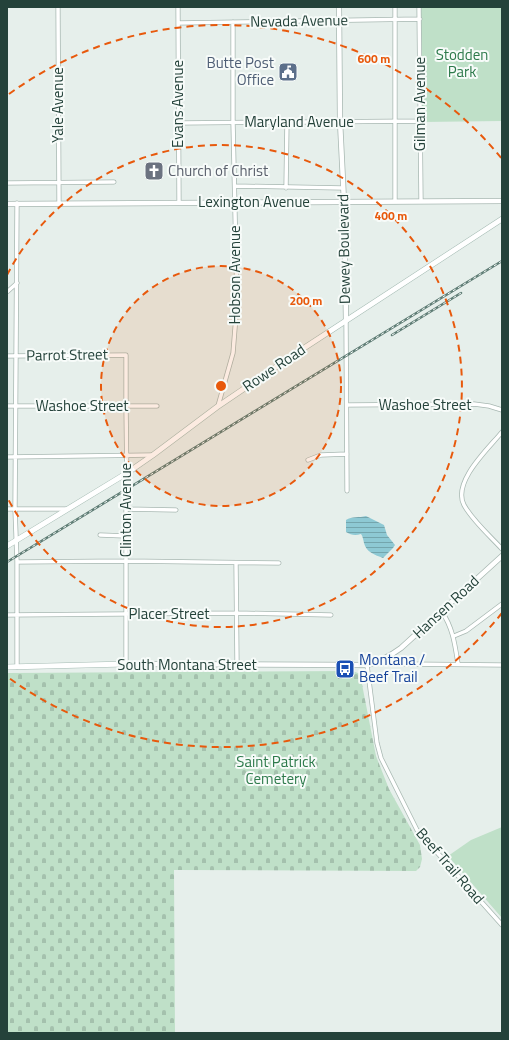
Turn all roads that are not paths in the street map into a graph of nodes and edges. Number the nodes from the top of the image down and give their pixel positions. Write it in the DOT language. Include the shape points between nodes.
graph roads {
  1 [pos="58,7"];
  2 [pos="178,7"];
  3 [pos="339,7"];
  4 [pos="395,7"];
  5 [pos="420,7"];
  6 [pos="396,19"];
  7 [pos="420,19"];
  8 [pos="339,20"];
  9 [pos="233,22"];
  10 [pos="178,23"];
  11 [pos="420,120"];
  12 [pos="287,121"];
  13 [pos="394,121"];
  14 [pos="234,122"];
  15 [pos="340,122"];
  16 [pos="179,123"];
  17 [pos="58,182"];
  18 [pos="114,182"];
  19 [pos="7,183"];
  20 [pos="235,186"];
  21 [pos="286,188"];
  22 [pos="343,188"];
  23 [pos="395,201"];
  24 [pos="421,201"];
  25 [pos="502,201"];
  26 [pos="179,202"];
  27 [pos="235,202"];
  28 [pos="344,202"];
  29 [pos="59,203"];
  30 [pos="7,204"];
  31 [pos="17,204"];
  32 [pos="502,219"];
  33 [pos="17,283"];
  34 [pos="7,292"];
  35 [pos="346,320"];
  36 [pos="126,355"];
  37 [pos="7,356"];
  38 [pos="16,356"];
  39 [pos="126,405"];
  40 [pos="347,405"];
  41 [pos="7,406"];
  42 [pos="16,406"];
  43 [pos="157,406"];
  44 [pos="217,407"];
  45 [pos="502,410"];
  46 [pos="502,432"];
  47 [pos="347,454"];
  48 [pos="126,455"];
  49 [pos="153,455"];
  50 [pos="15,456"];
  51 [pos="7,457"];
  52 [pos="308,460"];
  53 [pos="127,473"];
  54 [pos="347,491"];
  55 [pos="7,509"];
  56 [pos="15,509"];
  57 [pos="69,509"];
  58 [pos="126,509"];
  59 [pos="176,510"];
  60 [pos="100,535"];
  61 [pos="126,536"];
  62 [pos="16,541"];
  63 [pos="7,546"];
  64 [pos="502,549"];
  65 [pos="502,556"];
  66 [pos="126,561"];
  67 [pos="17,562"];
  68 [pos="279,562"];
  69 [pos="236,563"];
  70 [pos="502,604"];
  71 [pos="442,612"];
  72 [pos="126,614"];
  73 [pos="237,614"];
  74 [pos="7,615"];
  75 [pos="17,615"];
  76 [pos="331,615"];
  77 [pos="454,636"];
  78 [pos="126,664"];
  79 [pos="237,664"];
  80 [pos="402,664"];
  81 [pos="458,664"];
  82 [pos="367,665"];
  83 [pos="502,665"];
  84 [pos="7,667"];
  85 [pos="17,667"];
  86 [pos="502,925"];
  1 -- 17 [label="street, Yale Avenue"];
  2 -- 10 [label="street, Evans Avenue"];
  3 -- 8 [label="street, Dewey Boulevard"];
  4 -- 6 [label="street"];
  5 -- 7 [label="street, Gilman Avenue"];
  6 -- 7 [label="street, Nevada Avenue"];
  6 -- 8 [label="street, Nevada Avenue"];
  6 -- 13 [label="street"];
  7 -- 11 [label="street, Gilman Avenue"];
  8 -- 9 [label="street, Nevada Avenue"];
  8 -- 15 [label="street, Dewey Boulevard"];
  9 -- 10 [label="street, Nevada Avenue"];
  9 -- 14 [label="street, Hobson Avenue"];
  10 -- 16 [label="street, Evans Avenue"];
  11 -- 13 [label="street, Maryland Avenue"];
  11 -- 24 [label="street, Gilman Avenue"];
  12 -- 14 [label="street, Maryland Avenue"];
  12 -- 15 [label="street, Maryland Avenue"];
  12 -- 21 [label="street"];
  13 -- 15 [label="street, Maryland Avenue"];
  13 -- 23 [label="street"];
  14 -- 16 [label="street, Maryland Avenue"];
  14 -- 20 [label="street, Hobson Avenue"];
  15 -- 22 [label="street, Dewey Boulevard"];
  16 -- 26 [label="street, Evans Avenue"];
  17 -- 18 [label="street"];
  17 -- 19 [label="street"];
  17 -- 29 [label="street, Yale Avenue"];
  20 -- 21 [label="street"];
  20 -- 27 [label="street, Hobson Avenue"];
  21 -- 22 [label="street"];
  22 -- 28 [label="street, Dewey Boulevard"];
  23 -- 24 [label="street, Lexington Avenue"];
  23 -- 28 [label="street, Lexington Avenue"];
  24 -- 25 [label="street, Lexington Avenue"];
  26 -- 27 [label="street, Lexington Avenue"];
  26 -- 29 [label="street, Lexington Avenue"];
  27 -- 28 [label="street, Lexington Avenue"];
  27 -- 44 [label="street, Hobson Avenue" via="237,310 233,353"];
  28 -- 35 [label="street, Dewey Boulevard"];
  29 -- 31 [label="street, Lexington Avenue"];
  30 -- 31 [label="street, Lexington Avenue"];
  31 -- 33 [label="street"];
  32 -- 35 [label="main road, Rowe Road"];
  33 -- 34 [label="street"];
  33 -- 38 [label="street"];
  35 -- 40 [label="street, Dewey Boulevard"];
  35 -- 44 [label="main road, Rowe Road"];
  36 -- 38 [label="street, Parrot Street"];
  36 -- 39 [label="street, Clinton Avenue"];
  37 -- 38 [label="street, Parrot Street"];
  38 -- 42 [label="street"];
  39 -- 42 [label="street, Washoe Street"];
  39 -- 43 [label="street, Washoe Street"];
  39 -- 48 [label="street, Clinton Avenue"];
  40 -- 45 [label="street, Washoe Street" via="474,404"];
  40 -- 47 [label="street, Dewey Boulevard"];
  41 -- 42 [label="street, Washoe Street"];
  42 -- 50 [label="street"];
  44 -- 49 [label="main road, Rowe Road"];
  46 -- 64 [label="street" via="466,476 461,493 470,513"];
  47 -- 52 [label="street" via="321,455"];
  47 -- 54 [label="street, Dewey Boulevard"];
  48 -- 49 [label="street"];
  48 -- 50 [label="street"];
  48 -- 53 [label="street, Clinton Avenue"];
  49 -- 53 [label="main road, Rowe Road"];
  50 -- 51 [label="street"];
  50 -- 56 [label="street"];
  53 -- 57 [label="main road, Rowe Road"];
  53 -- 58 [label="street, Clinton Avenue"];
  55 -- 56 [label="street"];
  56 -- 57 [label="street"];
  56 -- 62 [label="street"];
  57 -- 62 [label="main road, Rowe Road"];
  58 -- 59 [label="street"];
  58 -- 61 [label="street, Clinton Avenue"];
  60 -- 61 [label="street"];
  61 -- 66 [label="street, Clinton Avenue"];
  62 -- 63 [label="main road, Rowe Road"];
  62 -- 67 [label="street"];
  65 -- 71 [label="street, Hansen Road"];
  66 -- 67 [label="street"];
  66 -- 69 [label="street"];
  66 -- 72 [label="street, Clinton Avenue"];
  67 -- 75 [label="street"];
  68 -- 69 [label="street"];
  69 -- 73 [label="street"];
  70 -- 77 [label="street" via="466,631"];
  71 -- 77 [label="street"];
  71 -- 82 [label="street, Hansen Road" via="390,657"];
  72 -- 73 [label="street, Placer Street"];
  72 -- 75 [label="street, Placer Street"];
  72 -- 78 [label="street, Clinton Avenue"];
  73 -- 76 [label="street, Placer Street"];
  73 -- 79 [label="street"];
  74 -- 75 [label="street, Placer Street"];
  75 -- 85 [label="street"];
  77 -- 81 [label="street"];
  78 -- 79 [label="street, South Montana Street"];
  78 -- 85 [label="main road, South Montana Street"];
  79 -- 82 [label="street, South Montana Street"];
  80 -- 81 [label="street"];
  81 -- 83 [label="street"];
  82 -- 86 [label="street, Beef Trail Road" via="381,758 417,830"];
  84 -- 85 [label="main road, South Montana Street"];
}
